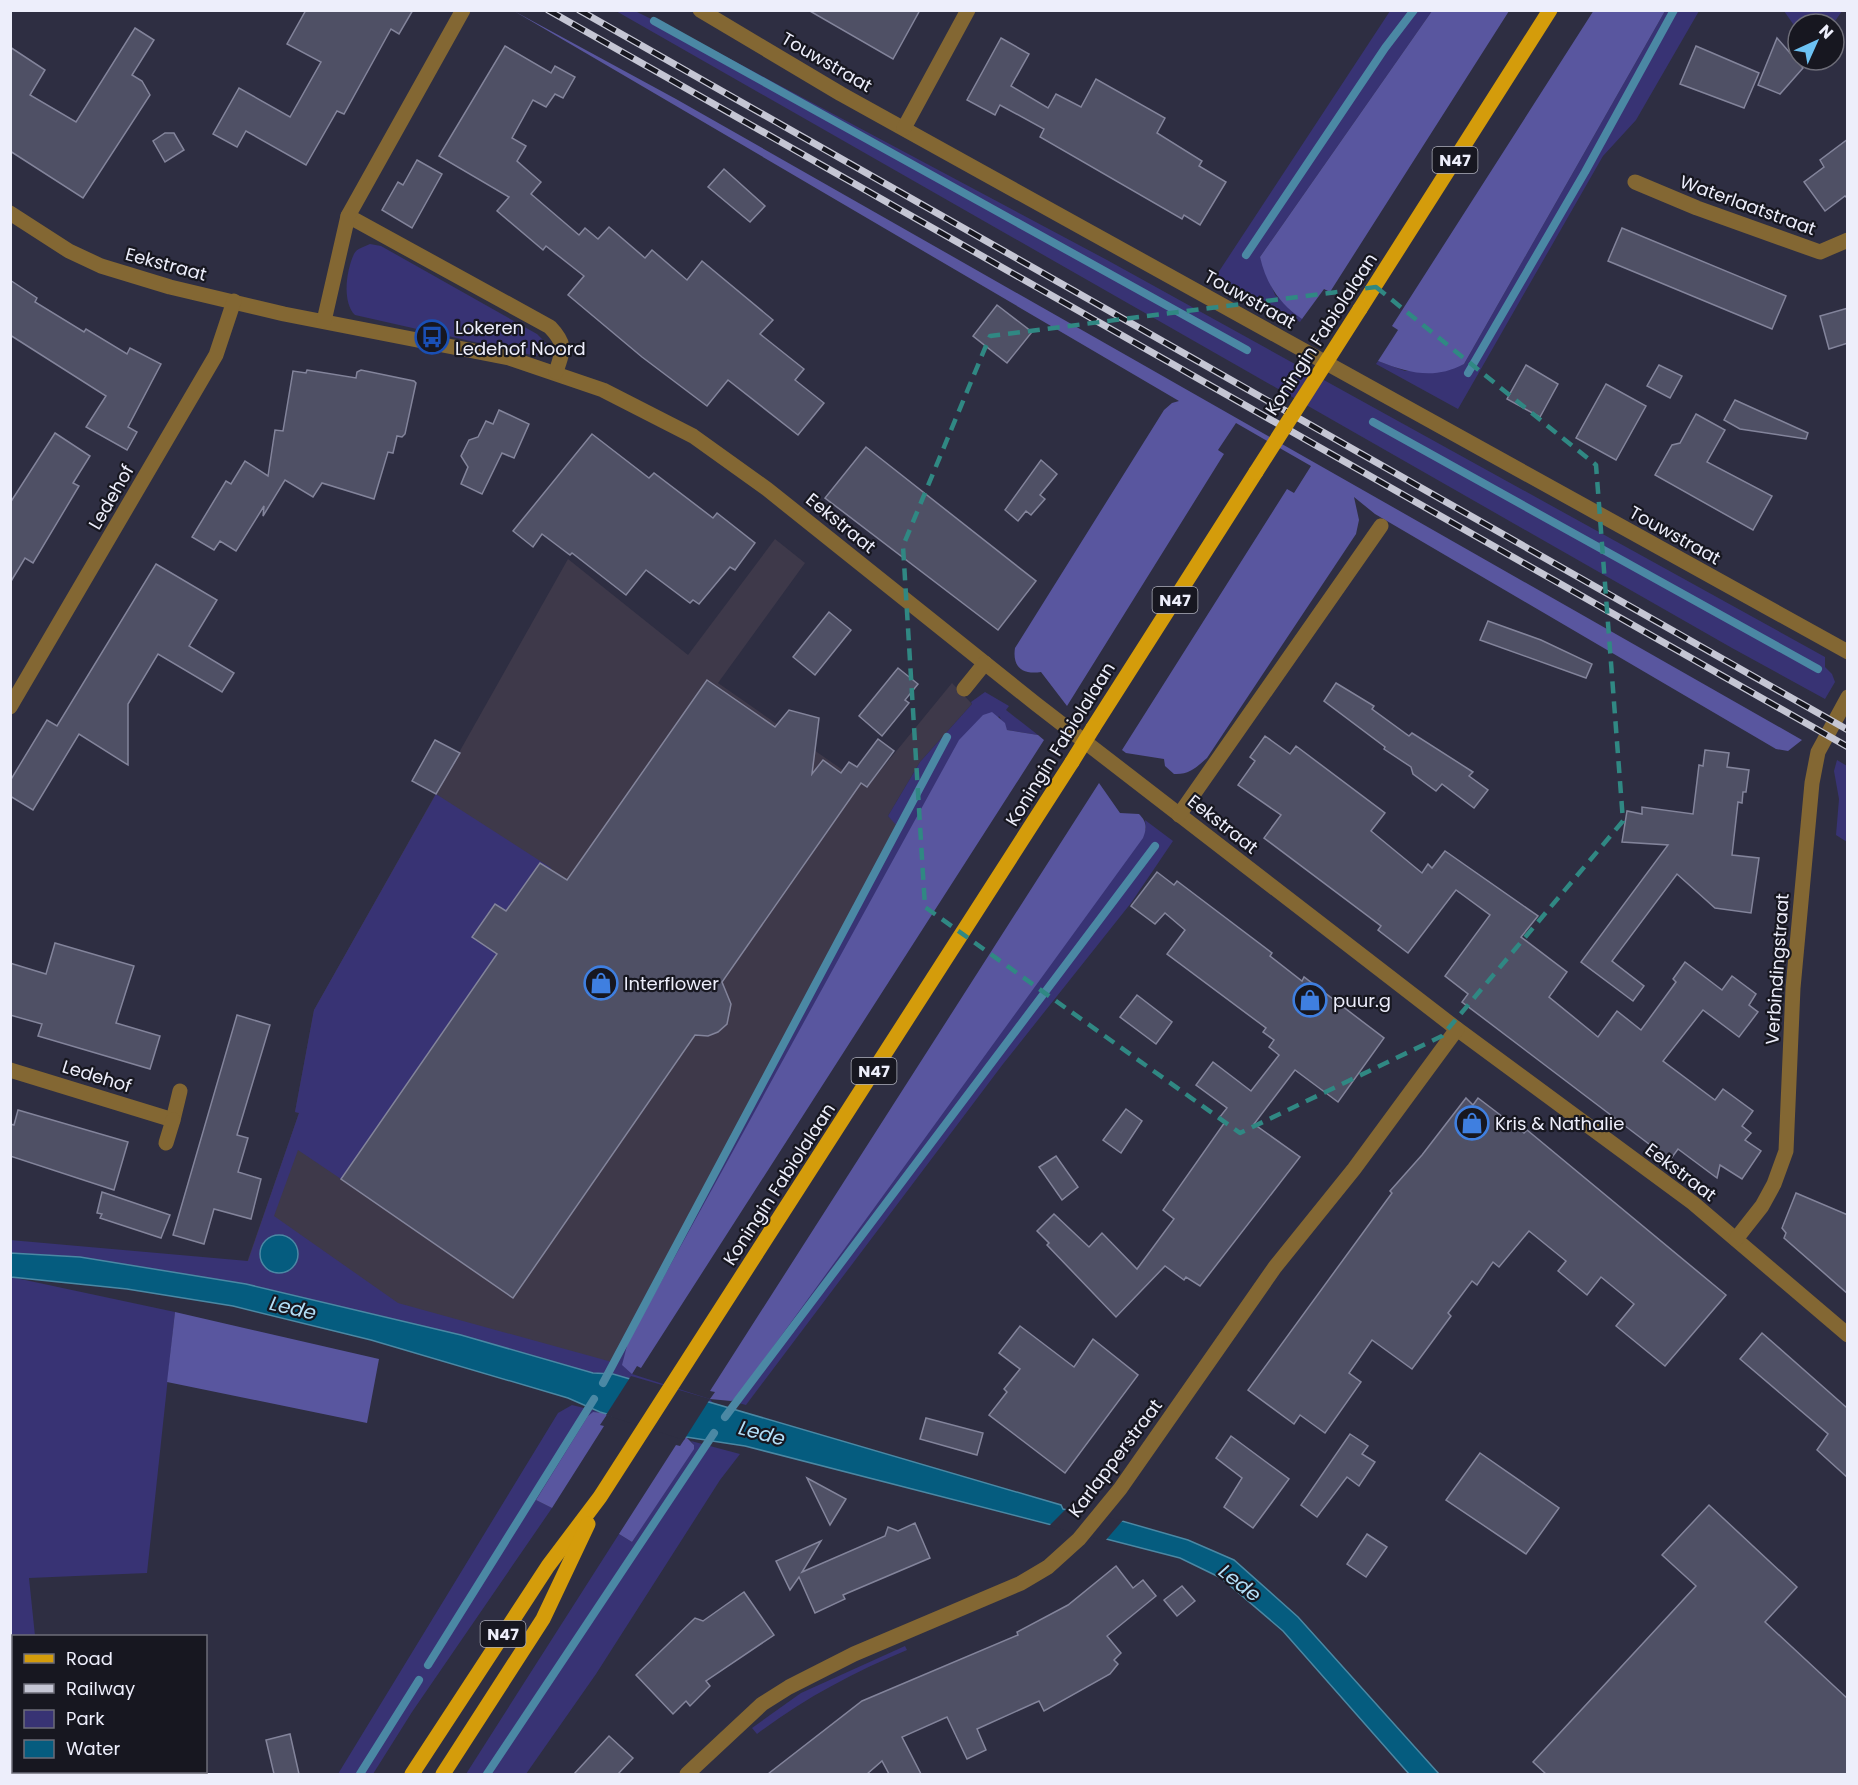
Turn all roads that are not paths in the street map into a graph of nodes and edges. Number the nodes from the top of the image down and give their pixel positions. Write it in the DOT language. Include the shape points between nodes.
graph roads {
  1 [pos="463,10"];
  2 [pos="700,10"];
  3 [pos="969,10"];
  4 [pos="1550,10"];
  5 [pos="904,128"];
  6 [pos="1635,182"];
  7 [pos="10,213"];
  8 [pos="348,216"];
  9 [pos="1848,240"];
  10 [pos="234,301"];
  11 [pos="324,321"];
  12 [pos="556,372"];
  13 [pos="1381,526"];
  14 [pos="1848,652"];
  15 [pos="986,663"];
  16 [pos="964,689"];
  17 [pos="1848,697"];
  18 [pos="10,707"];
  19 [pos="1179,815"];
  20 [pos="1456,1029"];
  21 [pos="10,1070"];
  22 [pos="180,1091"];
  23 [pos="173,1120"];
  24 [pos="166,1143"];
  25 [pos="1736,1239"];
  26 [pos="1848,1335"];
  27 [pos="600,1497"];
  28 [pos="412,1774"];
  29 [pos="443,1774"];
  30 [pos="687,1774"];
  1 -- 8 [label="street"];
  2 -- 5 [label="street, Touwstraat"];
  3 -- 5 [label="street"];
  4 -- 27 [label="main road, Koningin Fabiolalaan / N47, bridge"];
  5 -- 14 [label="street, Touwstraat"];
  6 -- 9 [label="street, Waterlaatstraat" via="1820,252"];
  7 -- 10 [label="street, Eekstraat" via="69,251 101,266"];
  8 -- 11 [label="street"];
  8 -- 12 [label="street" via="550,327 561,338 563,349"];
  10 -- 11 [label="street, Eekstraat"];
  10 -- 18 [label="street, Ledehof" via="216,355"];
  11 -- 12 [label="street, Eekstraat" via="508,358"];
  12 -- 15 [label="street, Eekstraat" via="649,412 732,462"];
  13 -- 19 [label="street"];
  15 -- 16 [label="street"];
  15 -- 19 [label="street, Eekstraat"];
  17 -- 25 [label="street, Verbindingstraat" via="1818,752 1813,774 1793,988 1786,1151 1762,1206"];
  19 -- 20 [label="street, Eekstraat"];
  20 -- 25 [label="street, Eekstraat"];
  20 -- 30 [label="street, Karlapperstraat" via="1354,1169 1275,1267 1079,1539 1021,1583 854,1654 789,1687 762,1704"];
  21 -- 23 [label="street, Ledehof"];
  22 -- 23 [label="street"];
  23 -- 24 [label="street"];
  25 -- 26 [label="street, Eekstraat"];
  27 -- 28 [label="main road, Koningin Fabiolalaan / N47" via="548,1566"];
  27 -- 29 [label="main road, Koningin Fabiolalaan / N47" via="543,1619"];
}
